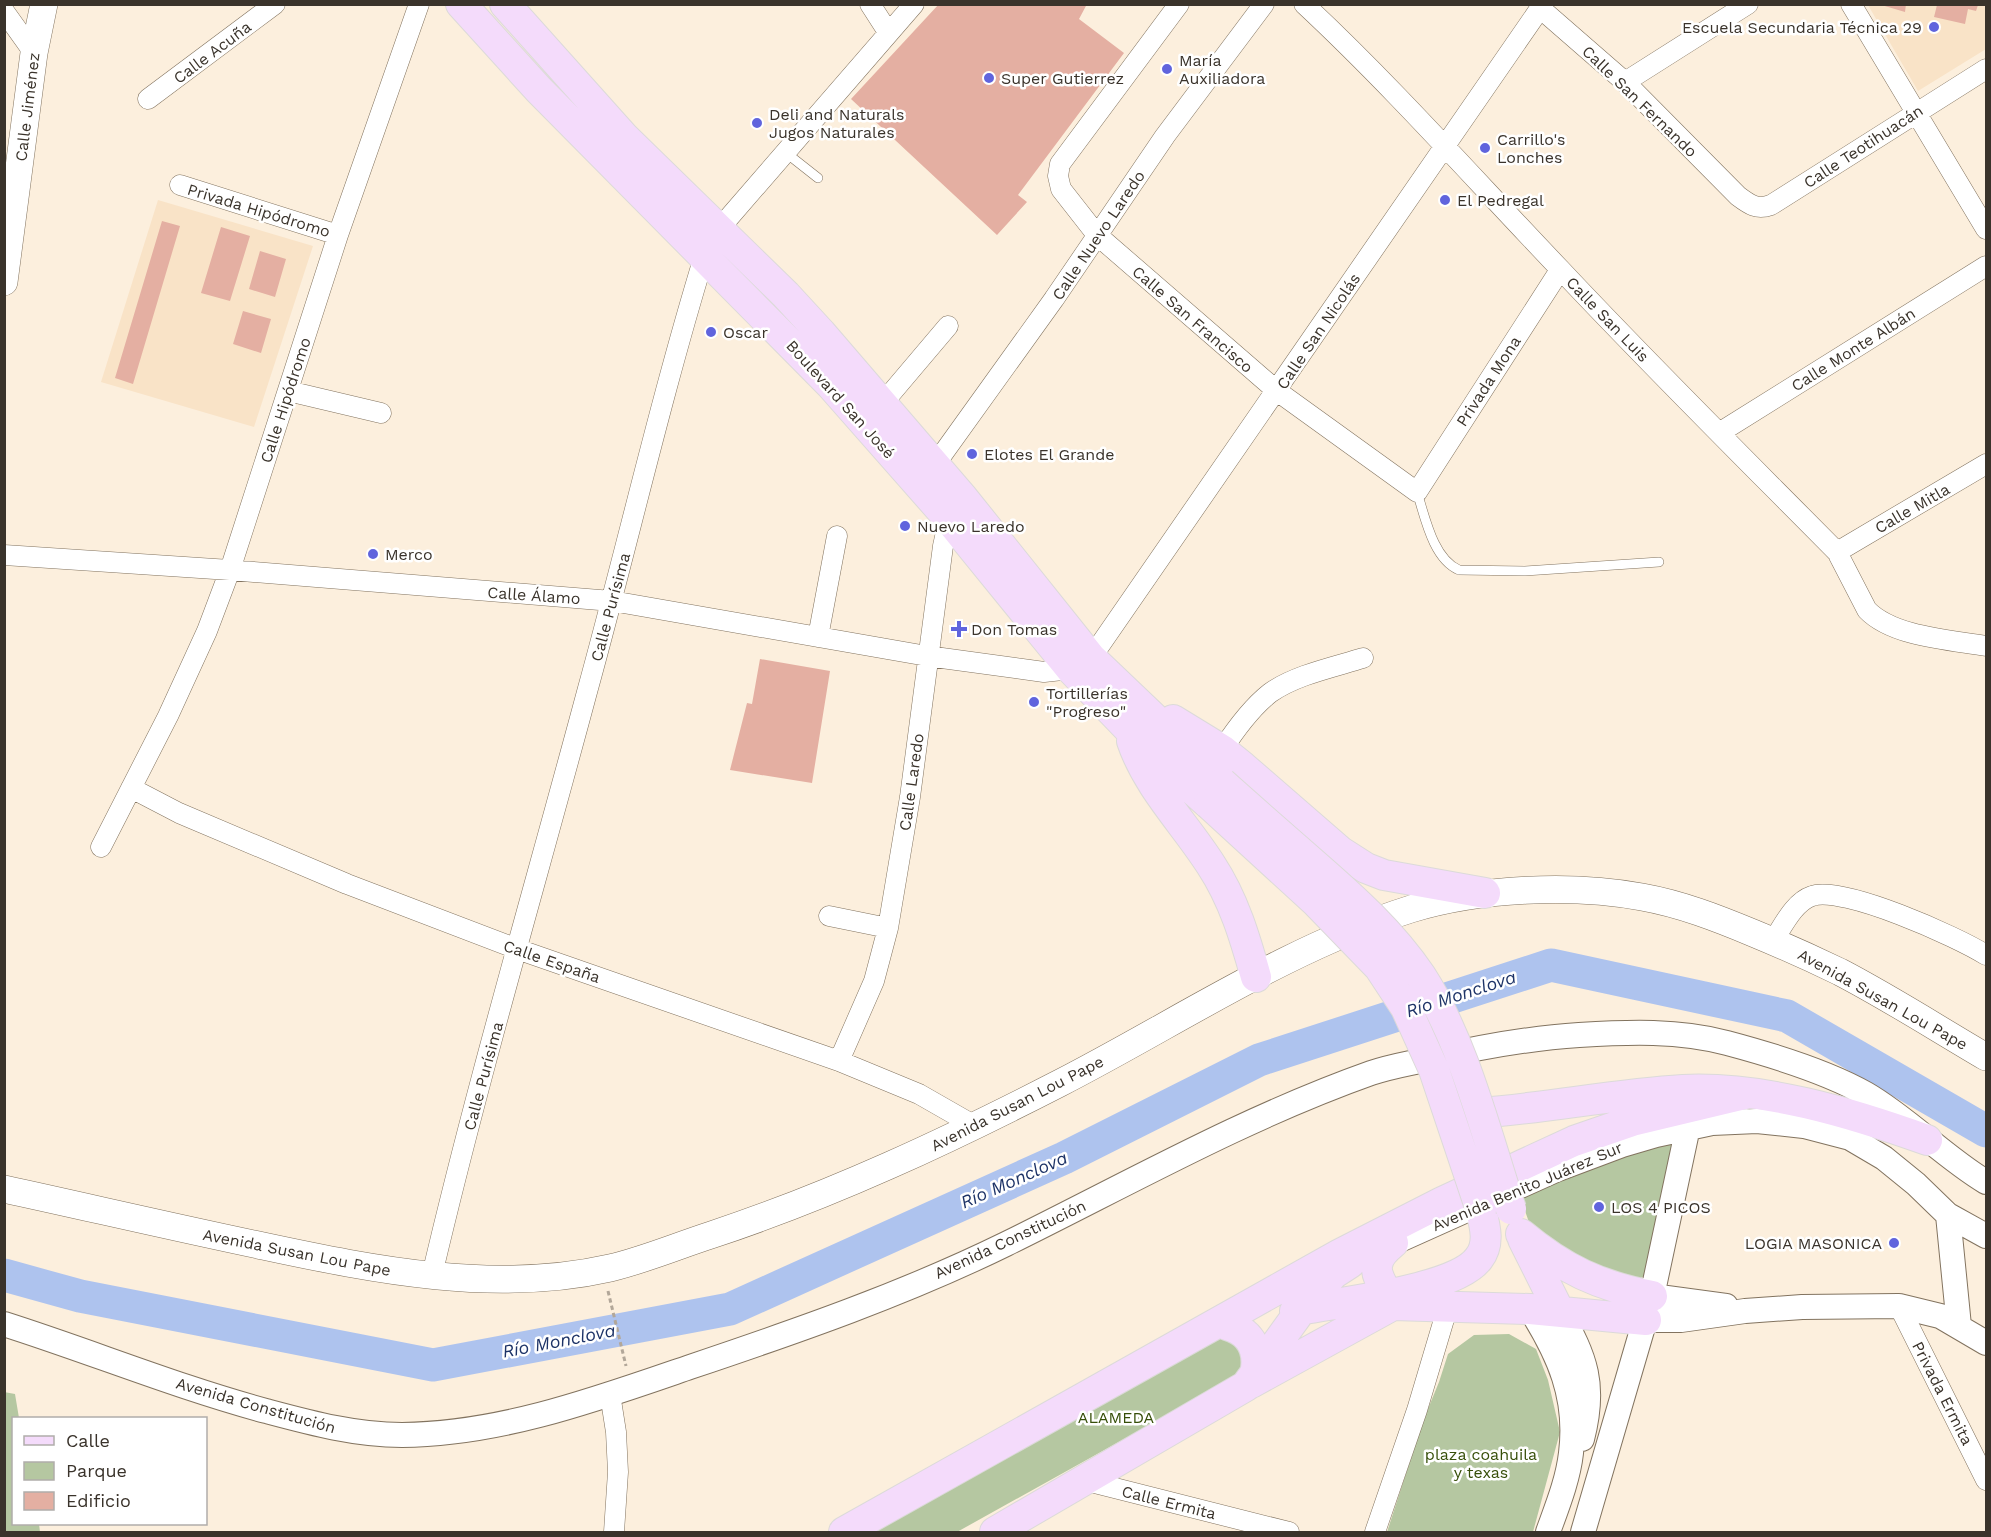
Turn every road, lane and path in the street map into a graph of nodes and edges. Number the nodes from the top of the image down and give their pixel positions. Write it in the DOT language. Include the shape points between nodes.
graph roads {
  1 [pos="44,4"];
  2 [pos="275,4"];
  3 [pos="419,4"];
  4 [pos="461,4"];
  5 [pos="505,4"];
  6 [pos="870,4"];
  7 [pos="914,4"];
  8 [pos="1179,4"];
  9 [pos="1264,4"];
  10 [pos="1304,4"];
  11 [pos="1748,4"];
  12 [pos="1851,4"];
  13 [pos="1542,6"];
  14 [pos="4,11"];
  15 [pos="888,32"];
  16 [pos="33,53"];
  17 [pos="1986,69"];
  18 [pos="1625,82"];
  19 [pos="148,99"];
  20 [pos="1916,112"];
  21 [pos="1445,145"];
  22 [pos="785,152"];
  23 [pos="818,178"];
  24 [pos="180,185"];
  25 [pos="1738,196"];
  26 [pos="10,197"];
  27 [pos="719,229"];
  28 [pos="1986,229"];
  29 [pos="338,235"];
  30 [pos="1097,235"];
  31 [pos="704,257"];
  32 [pos="1986,266"];
  33 [pos="1560,270"];
  34 [pos="4,282"];
  35 [pos="734,286"];
  36 [pos="786,295"];
  37 [pos="948,326"];
  38 [pos="800,352"];
  39 [pos="288,391"];
  40 [pos="1277,391"];
  41 [pos="882,404"];
  42 [pos="381,413"];
  43 [pos="1719,433"];
  44 [pos="1986,464"];
  45 [pos="926,476"];
  46 [pos="1417,492"];
  47 [pos="956,509"];
  48 [pos="837,536"];
  49 [pos="1837,552"];
  50 [pos="4,555"];
  51 [pos="1659,562"];
  52 [pos="230,570"];
  53 [pos="612,601"];
  54 [pos="818,637"];
  55 [pos="1986,646"];
  56 [pos="927,656"];
  57 [pos="1363,658"];
  58 [pos="1081,663"];
  59 [pos="1133,717"];
  60 [pos="1222,750"];
  61 [pos="131,788"];
  62 [pos="1215,794"];
  63 [pos="100,847"];
  64 [pos="1485,894"];
  65 [pos="829,916"];
  66 [pos="888,928"];
  67 [pos="1773,941"];
  68 [pos="517,949"];
  69 [pos="1986,955"];
  70 [pos="1256,977"];
  71 [pos="1986,1057"];
  72 [pos="839,1061"];
  73 [pos="1745,1094"];
  74 [pos="1479,1113"];
  75 [pos="975,1126"];
  76 [pos="1688,1127"];
  77 [pos="1927,1140"];
  78 [pos="1986,1182"];
  79 [pos="4,1189"];
  80 [pos="1948,1215"];
  81 [pos="1516,1222"];
  82 [pos="1986,1236"];
  83 [pos="1393,1243"];
  84 [pos="603,1269"];
  85 [pos="432,1275"];
  86 [pos="1391,1300"];
  87 [pos="1448,1306"];
  88 [pos="1899,1306"];
  89 [pos="1649,1308"];
  90 [pos="1530,1309"];
  91 [pos="1301,1310"];
  92 [pos="1559,1311"];
  93 [pos="4,1324"];
  94 [pos="1959,1326"];
  95 [pos="1217,1327"];
  96 [pos="1986,1343"];
  97 [pos="1586,1366"];
  98 [pos="1251,1378"];
  99 [pos="620,1391"];
  100 [pos="1615,1426"];
  101 [pos="1083,1480"];
  102 [pos="1986,1480"];
  103 [pos="1565,1483"];
  104 [pos="614,1533"];
  105 [pos="844,1533"];
  106 [pos="995,1533"];
  107 [pos="1289,1533"];
  108 [pos="1375,1533"];
  109 [pos="1548,1533"];
  110 [pos="1583,1533"];
  1 -- 16 [label="main road, Calle Jiménez"];
  2 -- 19 [label="street, Calle Acuña"];
  3 -- 29 [label="street, Calle Hipódromo"];
  4 -- 31 [label="main road, Boulevard San José" via="539,90"];
  5 -- 27 [label="main road, Boulevard San José" via="624,137"];
  6 -- 15 [label="street"];
  7 -- 15 [label="street, Calle Purísima"];
  8 -- 30 [label="street, Calle San Francisco" via="1060,164 1060,189"];
  9 -- 30 [label="street, Calle Nuevo Laredo"];
  10 -- 21 [label="street, Calle San Luis"];
  11 -- 18 [label="street"];
  12 -- 20 [label="street"];
  13 -- 18 [label="street, Calle San Fernando"];
  13 -- 21 [label="street, Calle San Nicolás"];
  14 -- 16 [label="street"];
  15 -- 22 [label="street, Calle Purísima"];
  16 -- 26 [label="main road, Calle Jiménez"];
  17 -- 20 [label="street, Calle Teotihuacán"];
  18 -- 25 [label="street, Calle San Fernando"];
  20 -- 25 [label="street, Calle Teotihuacán" via="1771,205 1752,206"];
  20 -- 28 [label="street"];
  21 -- 33 [label="street, Calle San Luis"];
  21 -- 40 [label="street, Calle San Nicolás"];
  22 -- 23 [label="lane"];
  22 -- 27 [label="street, Calle Purísima"];
  24 -- 29 [label="street, Privada Hipódromo"];
  26 -- 34 [label="main road, Calle Jiménez"];
  27 -- 31 [label="street, Calle Purísima"];
  27 -- 36 [label="main road, Boulevard San José"];
  29 -- 39 [label="street, Calle Hipódromo"];
  30 -- 40 [label="street, Calle San Francisco"];
  30 -- 45 [label="street, Calle Nuevo Laredo"];
  31 -- 35 [label="main road, Boulevard San José"];
  31 -- 53 [label="street, Calle Purísima"];
  32 -- 43 [label="street, Calle Monte Albán"];
  33 -- 43 [label="street, Calle San Luis"];
  33 -- 46 [label="street, Privada Mona"];
  35 -- 36 [label="main road"];
  35 -- 38 [label="main road, Boulevard San José"];
  36 -- 38 [label="main road"];
  36 -- 41 [label="main road, Boulevard San José"];
  37 -- 41 [label="street"];
  38 -- 45 [label="main road, Boulevard San José"];
  39 -- 42 [label="street"];
  39 -- 52 [label="street, Calle Hipódromo"];
  40 -- 46 [label="street, Calle San Francisco"];
  40 -- 58 [label="street, Calle San Nicolás"];
  41 -- 45 [label="main road, Boulevard San José"];
  43 -- 49 [label="street, Calle San Luis"];
  44 -- 49 [label="street, Calle Mitla"];
  45 -- 47 [label="main road, Boulevard San José"];
  46 -- 51 [label="lane" via="1436,545 1450,566 1459,570 1525,571"];
  47 -- 56 [label="street, Calle Laredo" via="943,546"];
  47 -- 58 [label="main road, Boulevard San José"];
  48 -- 54 [label="street"];
  49 -- 55 [label="street, Calle San Luis" via="1867,610 1881,621 1907,632"];
  50 -- 52 [label="street, Calle Álamo"];
  52 -- 53 [label="street, Calle Álamo"];
  52 -- 61 [label="street, Calle Hipódromo" via="188,674"];
  53 -- 54 [label="street, Calle Álamo"];
  53 -- 68 [label="street, Calle Purísima"];
  54 -- 56 [label="street, Calle Álamo"];
  56 -- 58 [label="street, Calle Álamo" via="1044,672"];
  56 -- 66 [label="street, Calle Laredo" via="910,797"];
  57 -- 60 [label="street" via="1317,672 1271,693 1241,723"];
  58 -- 59 [label="main road, Boulevard San José"];
  59 -- 60 [label="main road" via="1176,722"];
  59 -- 62 [label="main road, Boulevard San José"];
  59 -- 70 [label="main road" via="1139,761 1226,891 1240,921"];
  60 -- 64 [label="main road" via="1341,852 1366,868"];
  61 -- 63 [label="street"];
  61 -- 68 [label="street, Calle España" via="179,813 347,884"];
  62 -- 74 [label="main road, bridge" via="1360,904 1398,946 1444,1018"];
  62 -- 86 [label="main road, Avenida Benito Juárez Sur, bridge" via="1379,967 1401,1000 1434,1070 1481,1210 1486,1240 1474,1264"];
  64 -- 67 [label="main road, Avenida Susan Lou Pape" via="1570,890 1636,896 1678,905"];
  64 -- 70 [label="main road, Avenida Susan Lou Pape" via="1417,907 1375,922"];
  65 -- 66 [label="street"];
  66 -- 72 [label="street, Calle Laredo" via="874,981"];
  67 -- 69 [label="street" via="1800,904 1812,896 1827,894 1888,910"];
  67 -- 71 [label="main road, Avenida Susan Lou Pape" via="1902,1006"];
  68 -- 72 [label="street, Calle España"];
  68 -- 85 [label="street, Calle Purísima"];
  70 -- 75 [label="main road, Avenida Susan Lou Pape"];
  72 -- 75 [label="street, Calle España" via="919,1094"];
  73 -- 74 [label="main road" via="1685,1090"];
  73 -- 77 [label="main road" via="1823,1108"];
  73 -- 95 [label="main road" via="1632,1121 1574,1141 1350,1249"];
  74 -- 81 [label="main road, bridge"];
  75 -- 84 [label="main road, Avenida Susan Lou Pape" via="851,1183 757,1220"];
  76 -- 80 [label="street, Avenida Benito Juárez Sur" via="1757,1121 1804,1126 1850,1138 1884,1158"];
  76 -- 83 [label="street, Avenida Benito Juárez Sur" via="1622,1145 1558,1169"];
  76 -- 89 [label="street"];
  77 -- 78 [label="street, Avenida Constitución"];
  77 -- 99 [label="street, Avenida Constitución" via="1867,1095 1779,1059 1722,1041 1631,1032 1492,1045 1365,1075 1288,1106 1000,1247 856,1309"];
  79 -- 85 [label="main road, Avenida Susan Lou Pape" via="363,1267"];
  80 -- 82 [label="street, Avenida Benito Juárez Sur"];
  80 -- 94 [label="street"];
  81 -- 89 [label="main road" via="1544,1253"];
  81 -- 92 [label="main road"];
  83 -- 86 [label="main road" via="1379,1256 1376,1266"];
  83 -- 91 [label="main road" via="1341,1269"];
  84 -- 85 [label="main road, Avenida Susan Lou Pape" via="529,1278"];
  84 -- 99 [label="path"];
  86 -- 87 [label="main road"];
  86 -- 91 [label="main road, Avenida Benito Juárez Sur"];
  86 -- 98 [label="main road"];
  87 -- 90 [label="main road"];
  87 -- 108 [label="street"];
  88 -- 89 [label="street" via="1745,1311 1721,1305"];
  88 -- 94 [label="street"];
  88 -- 102 [label="street, Privada Ermita"];
  89 -- 92 [label="main road"];
  89 -- 100 [label="street"];
  90 -- 92 [label="main road"];
  90 -- 103 [label="street" via="1560,1363 1569,1392 1571,1453"];
  91 -- 95 [label="main road, Avenida Benito Juárez Sur"];
  91 -- 98 [label="main road"];
  92 -- 97 [label="street"];
  93 -- 99 [label="street, Avenida Constitución" via="218,1398 324,1427 360,1432 401,1435 515,1422"];
  94 -- 96 [label="street"];
  95 -- 98 [label="main road" via="1245,1333 1252,1341 1257,1360"];
  95 -- 105 [label="main road, Avenida Benito Juárez Sur"];
  97 -- 100 [label="street"];
  97 -- 103 [label="street" via="1586,1424"];
  98 -- 101 [label="main road"];
  99 -- 104 [label="street"];
  100 -- 110 [label="street"];
  101 -- 106 [label="main road"];
  101 -- 107 [label="street, Calle Ermita"];
  103 -- 109 [label="street"];
}
